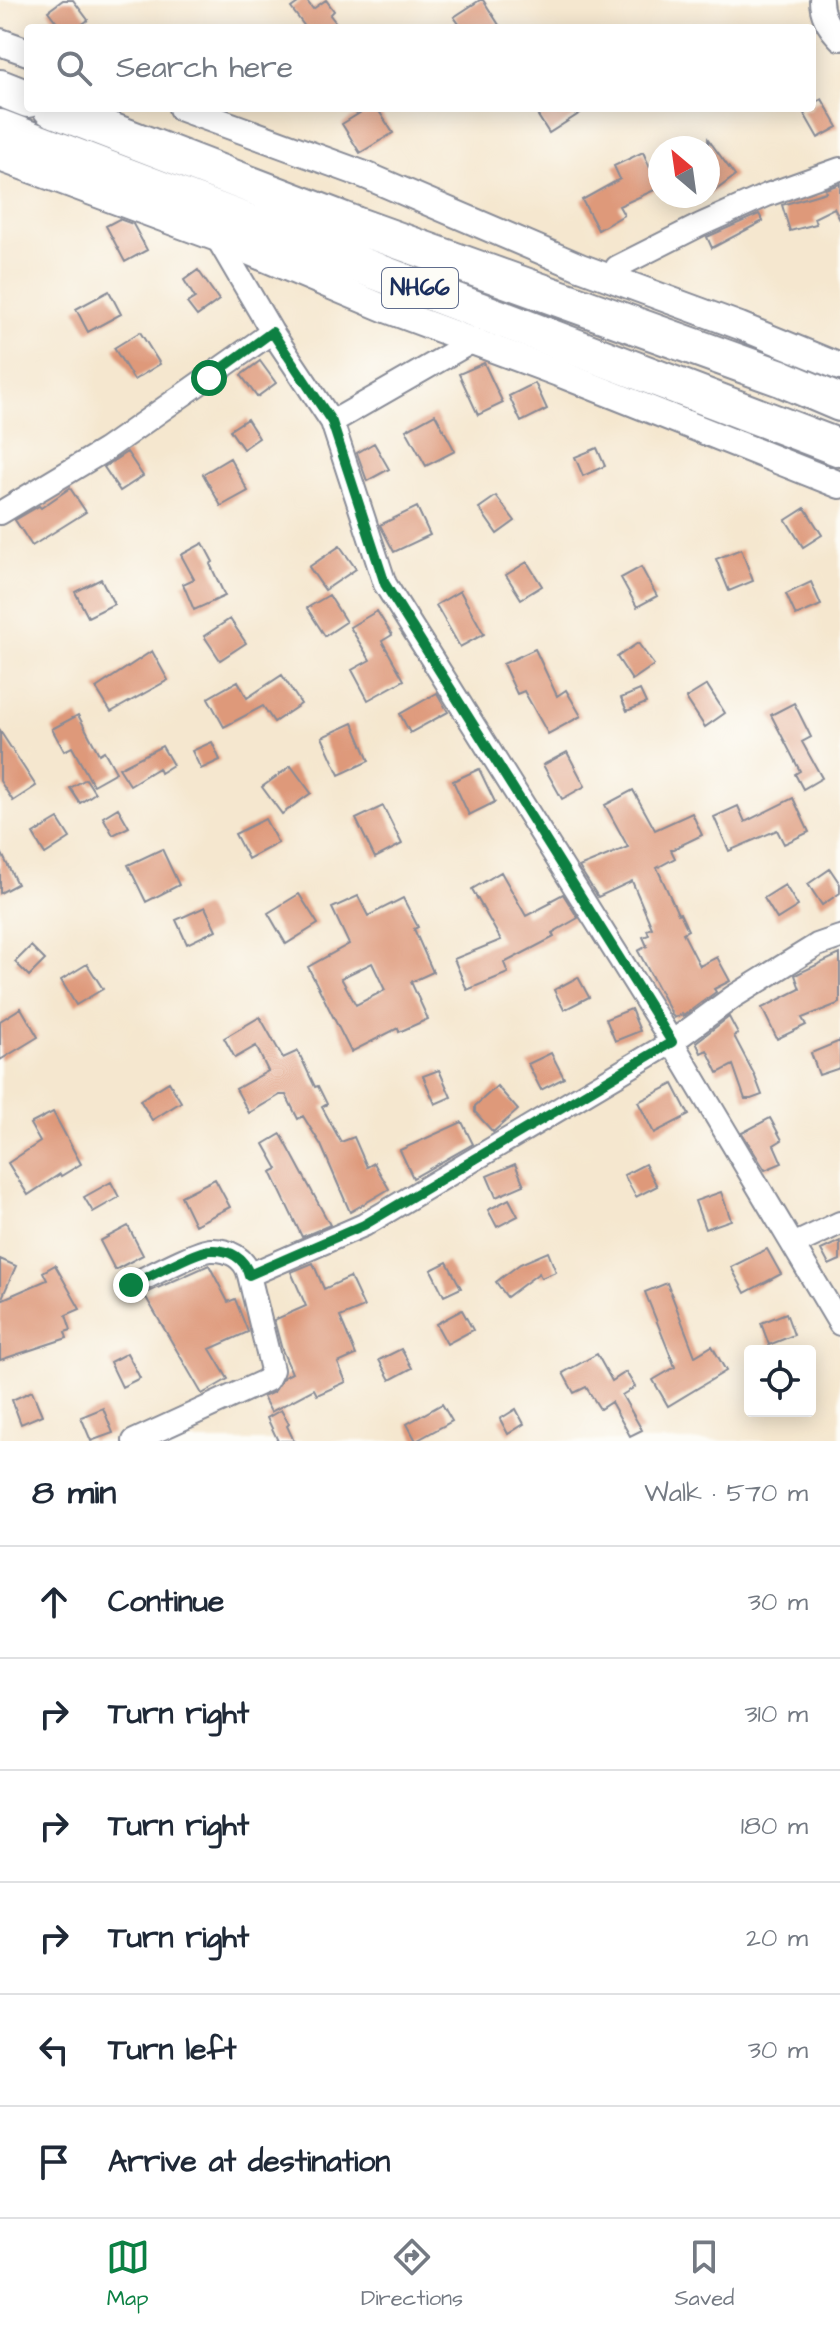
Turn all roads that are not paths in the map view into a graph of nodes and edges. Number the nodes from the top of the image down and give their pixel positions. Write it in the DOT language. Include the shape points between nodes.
graph roads {
  1 [pos="821,0"];
  2 [pos="840,39"];
  3 [pos="0,42"];
  4 [pos="24,51"];
  5 [pos="0,88"];
  6 [pos="24,97"];
  7 [pos="61,112"];
  8 [pos="193,112"];
  9 [pos="0,128"];
  10 [pos="0,158"];
  11 [pos="840,169"];
  12 [pos="217,238"];
  13 [pos="617,267"];
  14 [pos="272,332"];
  15 [pos="473,341"];
  16 [pos="840,367"];
  17 [pos="840,403"];
  18 [pos="332,422"];
  19 [pos="840,448"];
  20 [pos="840,485"];
  21 [pos="0,513"];
  22 [pos="840,937"];
  23 [pos="672,1042"];
  24 [pos="840,1223"];
  25 [pos="793,1245"];
  26 [pos="249,1275"];
  27 [pos="131,1285"];
  28 [pos="840,1324"];
  29 [pos="134,1441"];
  1 -- 2 [label="street" via="821,10"];
  3 -- 4 [label="street"];
  5 -- 6 [label="highway"];
  7 -- 17 [label="highway, NH66"];
  8 -- 16 [label="street" via="365,175 580,267"];
  9 -- 19 [label="highway, NH66"];
  10 -- 12 [label="street"];
  11 -- 13 [label="street" via="767,195"];
  12 -- 14 [label="street"];
  12 -- 15 [label="street"];
  14 -- 18 [label="street"];
  14 -- 21 [label="street" via="105,450"];
  15 -- 18 [label="street"];
  15 -- 20 [label="street"];
  18 -- 23 [label="street" via="385,584"];
  22 -- 23 [label="street" via="817,945 733,997"];
  23 -- 25 [label="street"];
  23 -- 26 [label="street" via="364,1225"];
  24 -- 25 [label="street"];
  25 -- 28 [label="street"];
  26 -- 27 [label="street" via="240,1259 209,1250"];
  26 -- 29 [label="street" via="272,1370 267,1380"];
}
